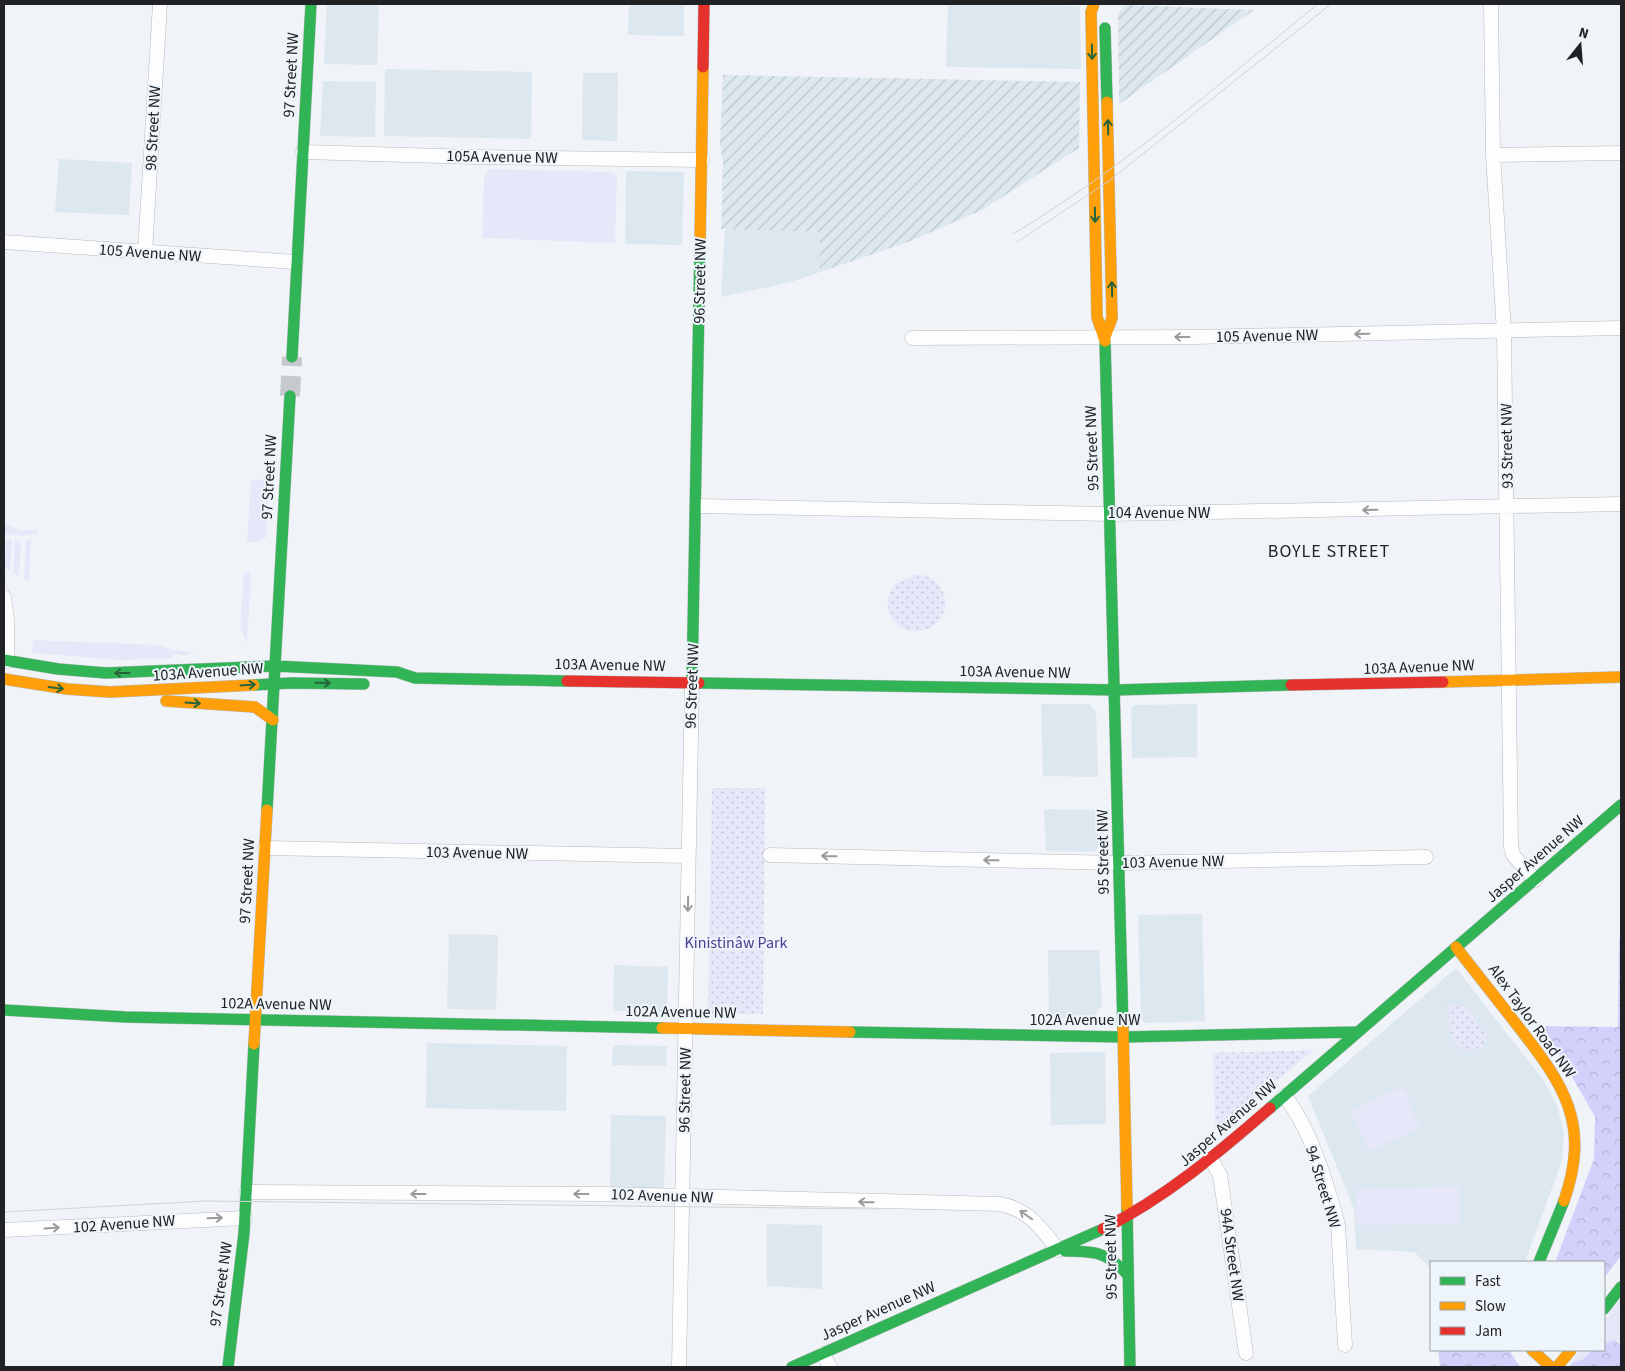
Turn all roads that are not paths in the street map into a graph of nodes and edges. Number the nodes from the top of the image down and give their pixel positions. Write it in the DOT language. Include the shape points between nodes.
graph roads {
  1 [pos="160,4"];
  2 [pos="311,4"];
  3 [pos="704,4"];
  4 [pos="1094,4"];
  5 [pos="1491,4"];
  6 [pos="1104,11"];
  7 [pos="303,152"];
  8 [pos="1621,153"];
  9 [pos="1493,155"];
  10 [pos="702,160"];
  11 [pos="4,242"];
  12 [pos="145,252"];
  13 [pos="296,262"];
  14 [pos="1621,328"];
  15 [pos="1504,332"];
  16 [pos="1105,337"];
  17 [pos="912,338"];
  18 [pos="292,358"];
  19 [pos="290,396"];
  20 [pos="1621,504"];
  21 [pos="697,506"];
  22 [pos="1508,508"];
  23 [pos="1111,514"];
  24 [pos="4,598"];
  25 [pos="5,661"];
  26 [pos="275,666"];
  27 [pos="415,678"];
  28 [pos="6,679"];
  29 [pos="1619,679"];
  30 [pos="1509,681"];
  31 [pos="692,682"];
  32 [pos="274,684"];
  33 [pos="378,684"];
  34 [pos="397,684"];
  35 [pos="1115,690"];
  36 [pos="147,692"];
  37 [pos="273,720"];
  38 [pos="1621,805"];
  39 [pos="265,848"];
  40 [pos="770,855"];
  41 [pos="688,856"];
  42 [pos="1426,857"];
  43 [pos="1120,863"];
  44 [pos="1536,880"];
  45 [pos="1456,947"];
  46 [pos="4,1010"];
  47 [pos="256,1020"];
  48 [pos="686,1028"];
  49 [pos="1357,1032"];
  50 [pos="1124,1037"];
  51 [pos="1284,1096"];
  52 [pos="1211,1159"];
  53 [pos="246,1192"];
  54 [pos="682,1196"];
  55 [pos="1127,1216"];
  56 [pos="245,1218"];
  57 [pos="4,1230"];
  58 [pos="1058,1250"];
  59 [pos="1539,1261"];
  60 [pos="1128,1276"];
  61 [pos="1621,1287"];
  62 [pos="1605,1308"];
  63 [pos="1345,1345"];
  64 [pos="1533,1351"];
  65 [pos="1570,1351"];
  66 [pos="1246,1353"];
  67 [pos="823,1354"];
  68 [pos="228,1367"];
  69 [pos="679,1367"];
  70 [pos="792,1367"];
  71 [pos="830,1367"];
  72 [pos="1130,1367"];
  73 [pos="1551,1367"];
  74 [pos="1557,1367"];
  1 -- 12 [label="street, 98 Street NW"];
  2 -- 7 [label="main road, 97 Street NW"];
  3 -- 10 [label="main road, 96 Street NW"];
  4 -- 16 [label="main road, 95 Street NW, one-way" via="1091,12 1097,317"];
  5 -- 9 [label="street, 93 Street NW"];
  16 -- 6 [label="main road, 95 Street NW, one-way" via="1112,318"];
  7 -- 10 [label="street, 105A Avenue NW"];
  7 -- 13 [label="main road, 97 Street NW"];
  8 -- 9 [label="street"];
  9 -- 15 [label="street, 93 Street NW"];
  10 -- 21 [label="main road, 96 Street NW"];
  11 -- 12 [label="street, 105 Avenue NW"];
  12 -- 13 [label="street, 105 Avenue NW"];
  13 -- 18 [label="main road, 97 Street NW"];
  14 -- 15 [label="street, 105 Avenue NW"];
  15 -- 16 [label="street, 105 Avenue NW, one-way"];
  15 -- 22 [label="street, 93 Street NW"];
  16 -- 17 [label="street, 105 Avenue NW"];
  16 -- 23 [label="main road, 95 Street NW"];
  19 -- 26 [label="main road, 97 Street NW"];
  20 -- 22 [label="street, 104 Avenue NW"];
  21 -- 23 [label="street, 104 Avenue NW"];
  21 -- 31 [label="main road, 96 Street NW"];
  22 -- 23 [label="street, 104 Avenue NW, one-way"];
  22 -- 30 [label="street, 93 Street NW"];
  23 -- 35 [label="main road, 95 Street NW"];
  24 -- 25 [label="street" via="7,620"];
  26 -- 25 [label="main road, 103A Avenue NW, one-way" via="106,673"];
  25 -- 28 [label="main road"];
  26 -- 27 [label="main road, 103A Avenue NW" via="397,672"];
  26 -- 32 [label="main road, 97 Street NW"];
  27 -- 31 [label="main road, 103A Avenue NW"];
  27 -- 34 [label="main road, 103A Avenue NW"];
  28 -- 36 [label="main road, 103A Avenue NW, one-way" via="67,689"];
  29 -- 30 [label="main road, 103A Avenue NW"];
  30 -- 35 [label="main road, 103A Avenue NW"];
  30 -- 44 [label="street, 93 Street NW" via="1511,847 1513,856"];
  31 -- 35 [label="main road, 103A Avenue NW"];
  31 -- 41 [label="street, 96 Street NW"];
  32 -- 33 [label="main road, 103A Avenue NW, one-way"];
  36 -- 32 [label="main road, 103A Avenue NW, one-way"];
  32 -- 37 [label="main road, 97 Street NW"];
  35 -- 43 [label="main road, 95 Street NW"];
  36 -- 37 [label="main road, one-way" via="159,701 255,707"];
  37 -- 39 [label="main road, 97 Street NW"];
  38 -- 44 [label="main road, Jasper Avenue NW"];
  39 -- 41 [label="street, 103 Avenue NW"];
  39 -- 47 [label="main road, 97 Street NW"];
  43 -- 40 [label="street, 103 Avenue NW, one-way"];
  41 -- 48 [label="street, 96 Street NW, one-way"];
  42 -- 43 [label="street, 103 Avenue NW"];
  43 -- 50 [label="main road, 95 Street NW"];
  44 -- 45 [label="main road, Jasper Avenue NW"];
  45 -- 49 [label="main road, Jasper Avenue NW"];
  45 -- 59 [label="main road, Alex Taylor Road NW" via="1547,1063 1571,1108 1577,1145 1573,1166"];
  46 -- 47 [label="main road, 102A Avenue NW"];
  47 -- 48 [label="main road, 102A Avenue NW"];
  47 -- 53 [label="main road, 97 Street NW"];
  48 -- 50 [label="main road, 102A Avenue NW"];
  48 -- 54 [label="street, 96 Street NW"];
  49 -- 50 [label="main road, 102A Avenue NW"];
  49 -- 51 [label="main road, Jasper Avenue NW"];
  50 -- 55 [label="main road, 95 Street NW"];
  51 -- 52 [label="main road, Jasper Avenue NW"];
  51 -- 63 [label="street, 94 Street NW" via="1301,1118 1335,1216"];
  52 -- 55 [label="main road, Jasper Avenue NW" via="1183,1183"];
  52 -- 66 [label="street, 94A Street NW" via="1220,1175"];
  54 -- 53 [label="street, 102 Avenue NW, one-way"];
  53 -- 56 [label="main road, 97 Street NW"];
  58 -- 54 [label="street, 102 Avenue NW, one-way" via="1028,1215 1012,1206 1000,1204"];
  54 -- 69 [label="street, 96 Street NW"];
  55 -- 58 [label="main road, Jasper Avenue NW" via="1097,1234"];
  55 -- 60 [label="main road, 95 Street NW"];
  57 -- 56 [label="street, 102 Avenue NW, one-way"];
  56 -- 68 [label="main road, 97 Street NW"];
  58 -- 60 [label="main road" via="1106,1254"];
  58 -- 67 [label="main road, Jasper Avenue NW"];
  60 -- 72 [label="main road, 95 Street NW"];
  61 -- 62 [label="main road"];
  64 -- 73 [label="main road"];
  65 -- 74 [label="main road"];
  67 -- 70 [label="main road, Jasper Avenue NW"];
  67 -- 71 [label="street"];
}
